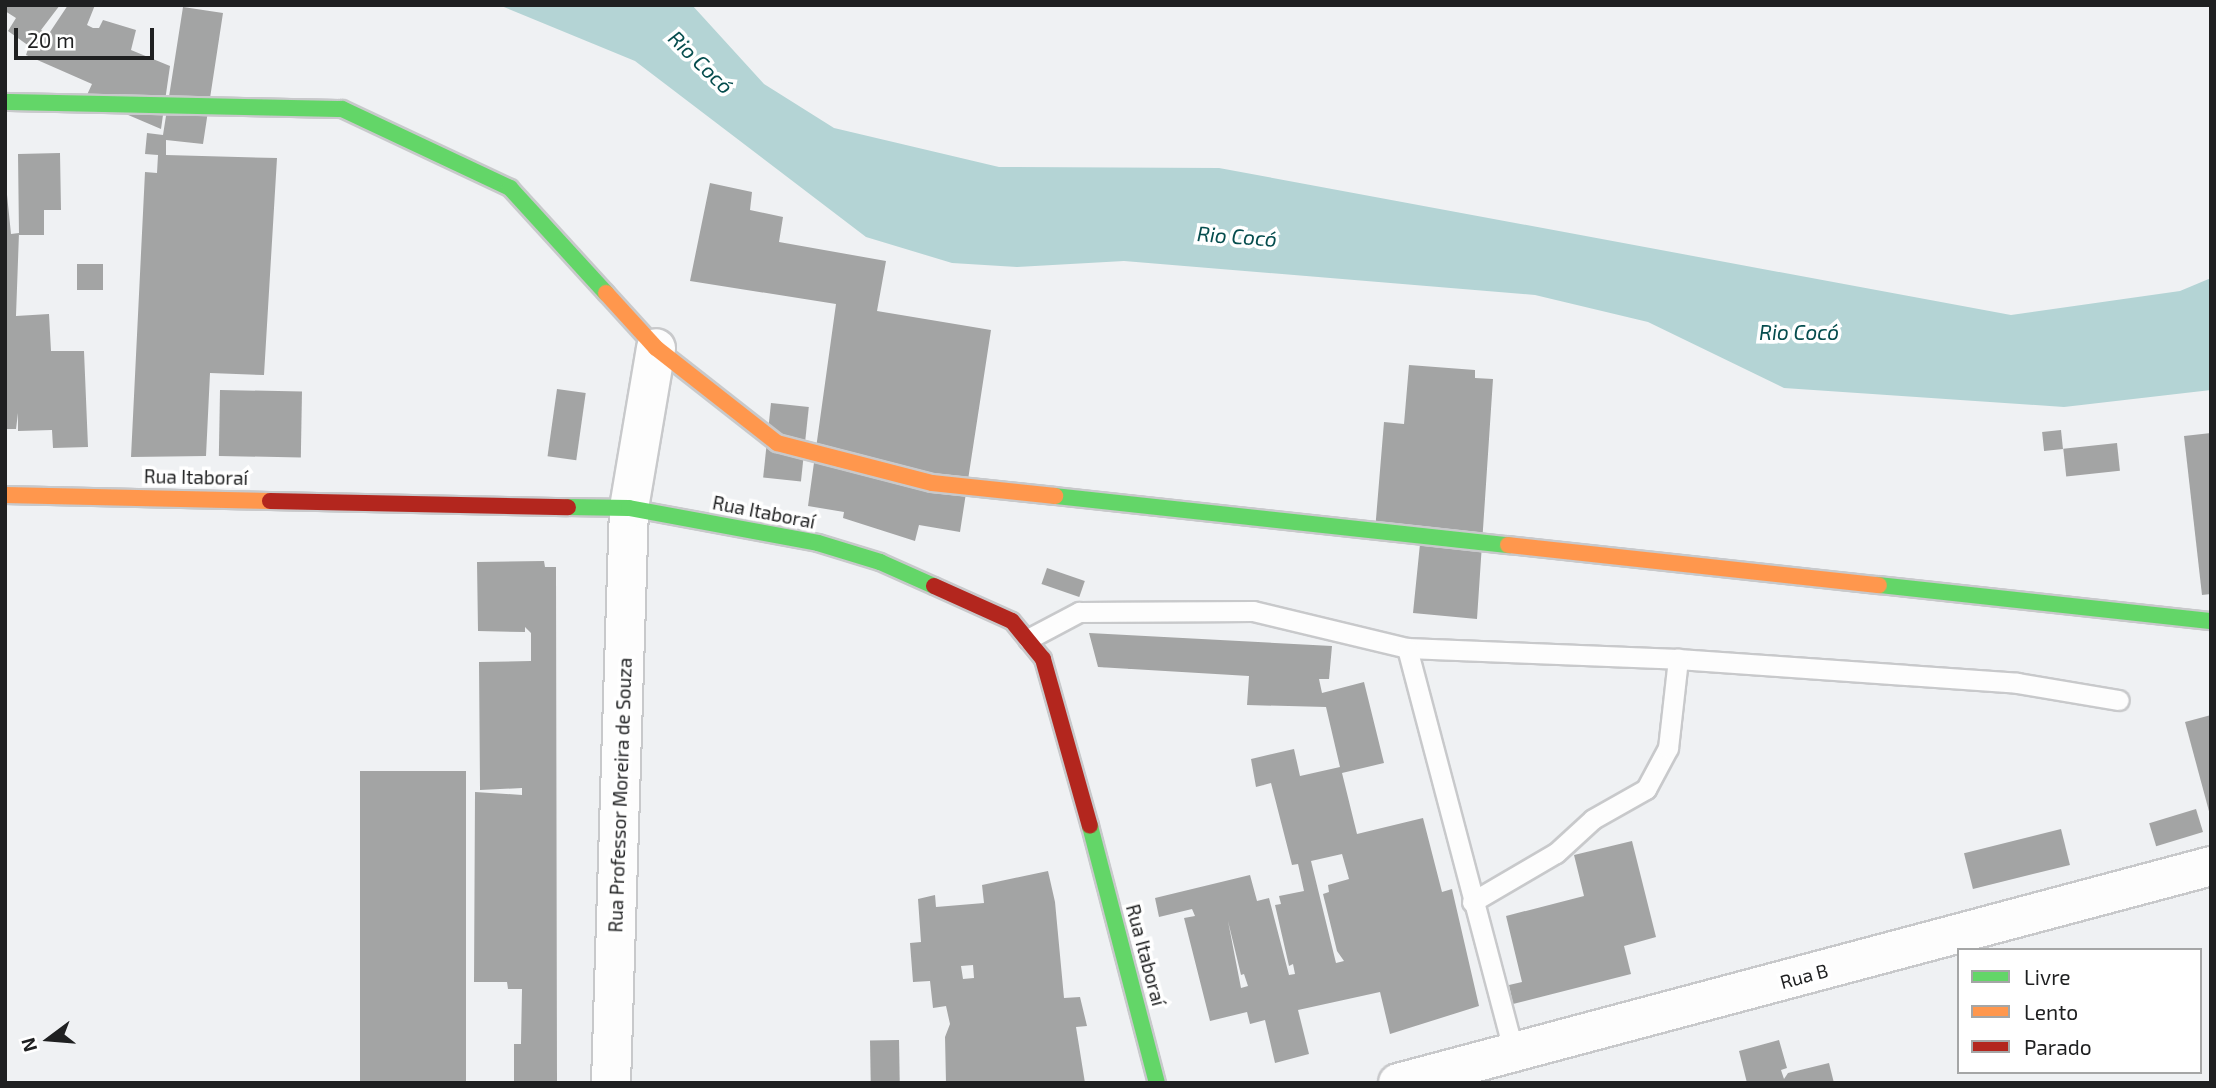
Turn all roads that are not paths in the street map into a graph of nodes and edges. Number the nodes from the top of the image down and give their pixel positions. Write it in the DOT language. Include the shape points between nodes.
graph roads {
  1 [pos="5,102"];
  2 [pos="656,348"];
  3 [pos="5,495"];
  4 [pos="629,508"];
  5 [pos="2211,621"];
  6 [pos="1028,639"];
  7 [pos="1406,648"];
  8 [pos="1678,659"];
  9 [pos="2119,700"];
  10 [pos="2211,866"];
  11 [pos="1472,902"];
  12 [pos="1514,1053"];
  13 [pos="611,1083"];
  14 [pos="1157,1083"];
  15 [pos="1398,1083"];
  1 -- 2 [label="street" via="342,109 510,188"];
  2 -- 4 [label="street, Rua Professor Moreira de Souza"];
  2 -- 5 [label="street" via="777,443 932,483"];
  3 -- 4 [label="street, Rua Itaboraí"];
  4 -- 6 [label="street, Rua Itaboraí" via="818,543 880,562 1012,621"];
  4 -- 13 [label="street, Rua Professor Moreira de Souza"];
  6 -- 7 [label="lane" via="1079,612 1254,611"];
  6 -- 14 [label="street, Rua Itaboraí" via="1052,679"];
  7 -- 8 [label="lane"];
  7 -- 11 [label="lane"];
  8 -- 9 [label="lane" via="2017,683"];
  8 -- 11 [label="lane" via="1668,748 1646,789 1593,819 1556,853"];
  10 -- 12 [label="street, Rua B"];
  11 -- 12 [label="lane"];
  12 -- 15 [label="street, Rua B"];
}
